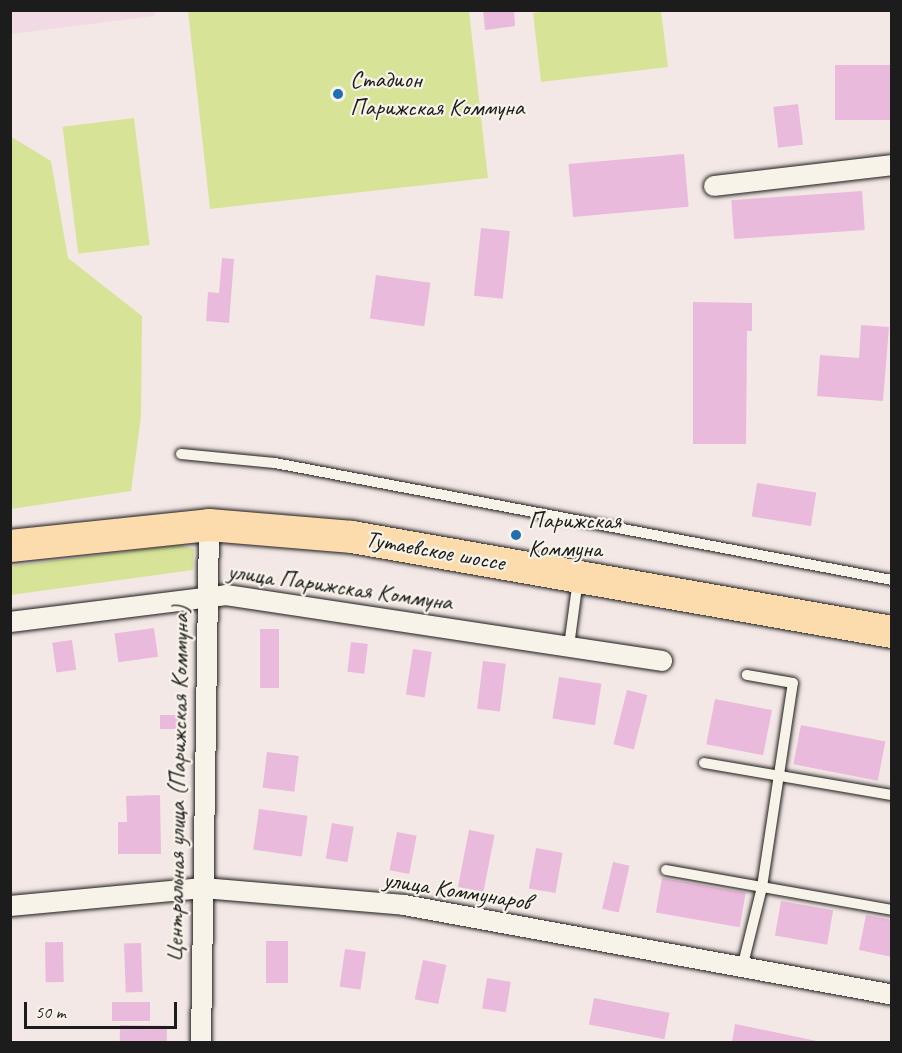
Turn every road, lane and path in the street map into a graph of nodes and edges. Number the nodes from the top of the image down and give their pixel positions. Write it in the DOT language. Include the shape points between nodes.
graph roads {
  1 [pos="891,165"];
  2 [pos="714,186"];
  3 [pos="181,454"];
  4 [pos="209,525"];
  5 [pos="10,546"];
  6 [pos="579,575"];
  7 [pos="891,580"];
  8 [pos="205,595"];
  9 [pos="10,622"];
  10 [pos="891,632"];
  11 [pos="569,646"];
  12 [pos="662,661"];
  13 [pos="747,675"];
  14 [pos="704,763"];
  15 [pos="778,777"];
  16 [pos="891,795"];
  17 [pos="666,870"];
  18 [pos="762,887"];
  19 [pos="203,888"];
  20 [pos="10,906"];
  21 [pos="891,910"];
  22 [pos="742,968"];
  23 [pos="891,995"];
  24 [pos="201,1042"];
  1 -- 2 [label="street"];
  3 -- 7 [label="lane" via="275,463"];
  4 -- 5 [label="main road, Тутаевское шоссе"];
  4 -- 6 [label="main road, Тутаевское шоссе" via="352,537"];
  4 -- 8 [label="street, Центральная улица (Парижская Коммуна)"];
  6 -- 10 [label="main road, Тутаевское шоссе"];
  6 -- 11 [label="lane"];
  8 -- 9 [label="street, улица Парижская Коммуна"];
  8 -- 11 [label="street, улица Парижская Коммуна" via="245,597"];
  8 -- 19 [label="street, Центральная улица (Парижская Коммуна)"];
  11 -- 12 [label="street, улица Парижская Коммуна"];
  13 -- 15 [label="lane" via="793,683"];
  14 -- 15 [label="lane"];
  15 -- 16 [label="lane"];
  15 -- 18 [label="lane"];
  17 -- 18 [label="lane"];
  18 -- 21 [label="lane"];
  18 -- 22 [label="lane"];
  19 -- 20 [label="street, улица Коммунаров"];
  19 -- 22 [label="street, улица Коммунаров" via="404,905"];
  19 -- 24 [label="street, Центральная улица (Парижская Коммуна)"];
  22 -- 23 [label="street, улица Коммунаров"];
}
